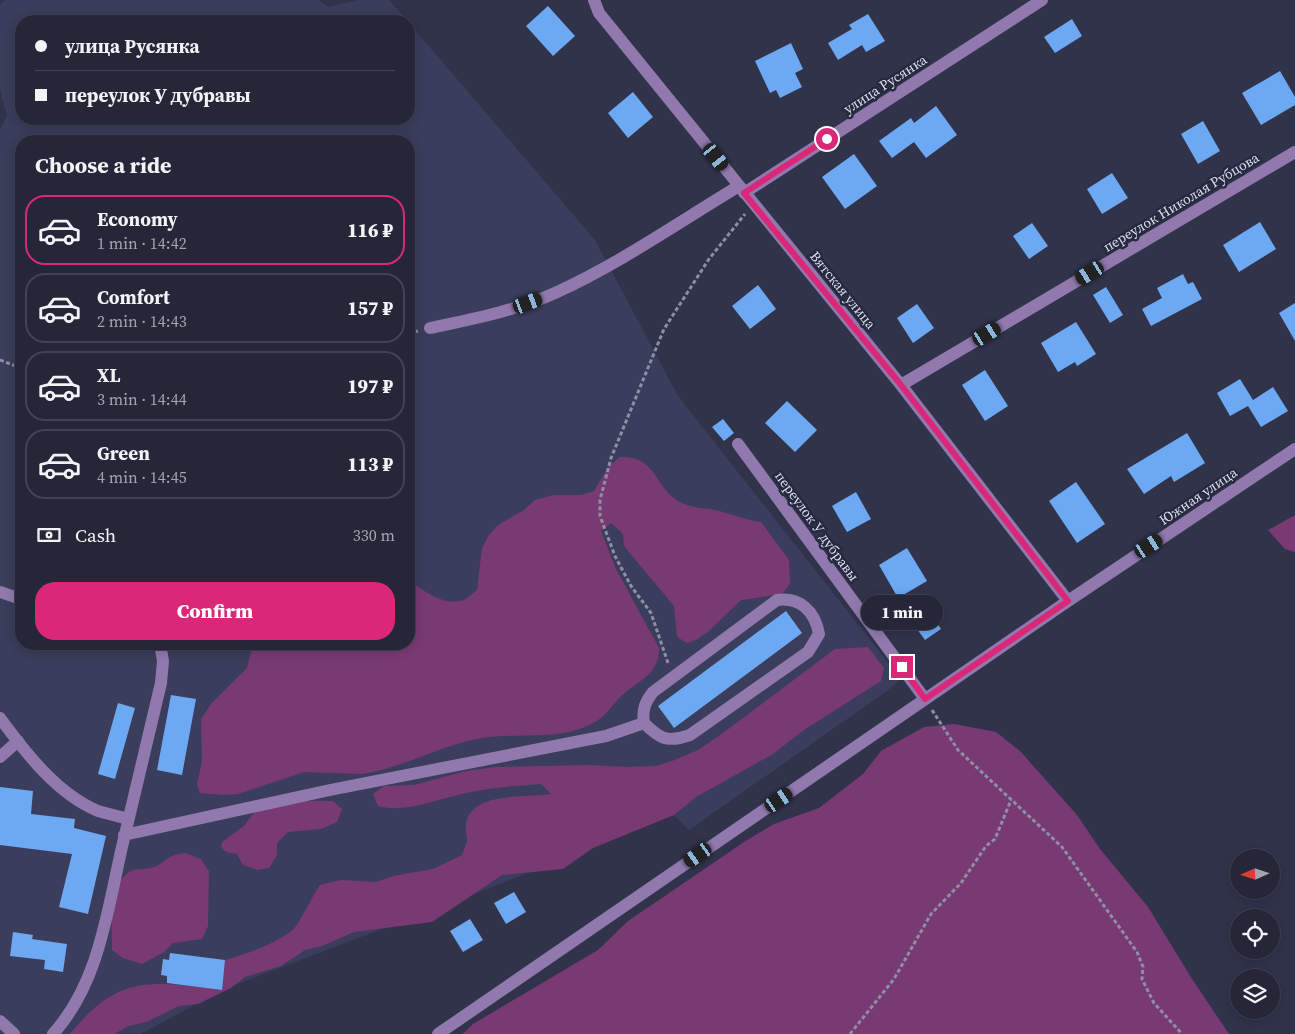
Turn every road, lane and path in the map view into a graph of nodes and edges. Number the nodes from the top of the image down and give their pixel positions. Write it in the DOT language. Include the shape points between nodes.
graph roads {
  1 [pos="594,0"];
  2 [pos="1042,0"];
  3 [pos="1295,152"];
  4 [pos="742,189"];
  5 [pos="753,204"];
  6 [pos="430,328"];
  7 [pos="0,360"];
  8 [pos="15,366"];
  9 [pos="901,385"];
  10 [pos="738,444"];
  11 [pos="1295,449"];
  12 [pos="0,592"];
  13 [pos="15,597"];
  14 [pos="1068,601"];
  15 [pos="161,650"];
  16 [pos="672,676"];
  17 [pos="925,699"];
  18 [pos="0,718"];
  19 [pos="644,723"];
  20 [pos="18,741"];
  21 [pos="0,757"];
  22 [pos="1011,800"];
  23 [pos="128,819"];
  24 [pos="124,835"];
  25 [pos="0,1021"];
  26 [pos="14,1034"];
  27 [pos="53,1034"];
  28 [pos="438,1034"];
  29 [pos="850,1034"];
  30 [pos="1182,1034"];
  1 -- 4 [label="street, Вятская улица" via="599,13"];
  2 -- 4 [label="street, улица Русянка"];
  3 -- 9 [label="street, переулок Николая Рубцова"];
  4 -- 5 [label="street, Вятская улица"];
  4 -- 6 [label="street, улица Русянка" via="595,274 554,293 515,308"];
  5 -- 9 [label="street, Вятская улица"];
  5 -- 16 [label="path" via="709,259 664,329 611,458 600,500 600,516 615,556 651,613"];
  7 -- 8 [label="path"];
  9 -- 14 [label="street, Вятская улица"];
  10 -- 17 [label="street, переулок У дубравы"];
  11 -- 14 [label="street, Южная улица"];
  12 -- 13 [label="street"];
  14 -- 17 [label="street, Южная улица"];
  15 -- 23 [label="street" via="161,683"];
  16 -- 19 [label="street" via="646,701 642,712"];
  16 -- 19 [label="street" via="777,600 791,598 800,602 817,623 819,634 808,652 690,735 668,740 656,735"];
  17 -- 22 [label="path" via="958,750"];
  17 -- 28 [label="street, Южная улица"];
  18 -- 20 [label="street"];
  19 -- 24 [label="street" via="606,736 330,790"];
  20 -- 21 [label="street"];
  20 -- 23 [label="street" via="60,786 77,799 98,810"];
  22 -- 29 [label="path" via="995,839 986,846 961,883 931,914 894,979"];
  22 -- 30 [label="path" via="1062,847 1137,952 1143,967 1142,979 1154,1003"];
  23 -- 24 [label="street"];
  24 -- 27 [label="street" via="89,978 71,1013"];
  25 -- 26 [label="street"];
}
